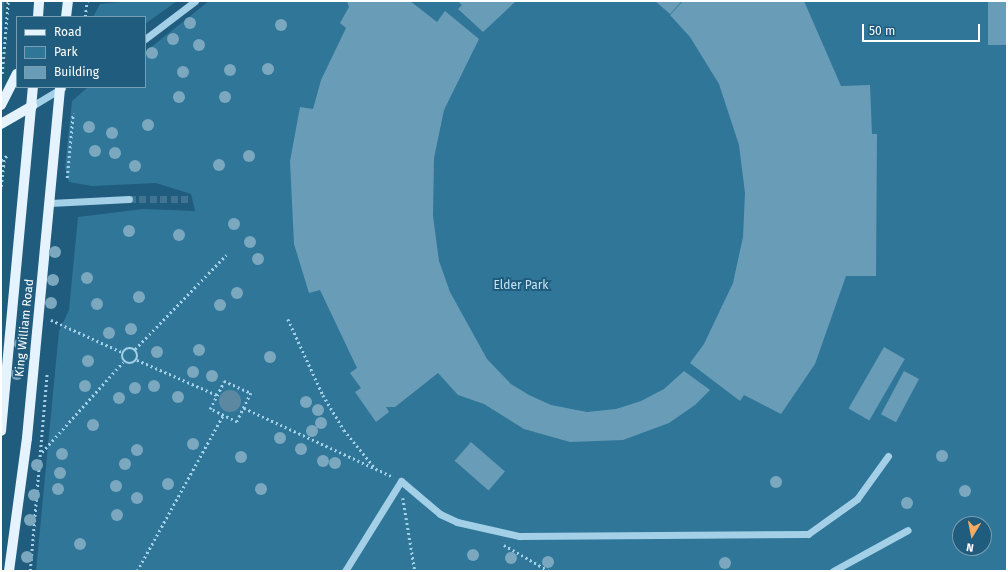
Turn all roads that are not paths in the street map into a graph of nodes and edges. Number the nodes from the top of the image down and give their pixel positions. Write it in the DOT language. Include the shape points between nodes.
graph roads {
  1 [pos="39,1"];
  2 [pos="68,1"];
  3 [pos="195,1"];
  4 [pos="38,16"];
  5 [pos="66,16"];
  6 [pos="146,39"];
  7 [pos="16,76"];
  8 [pos="33,88"];
  9 [pos="61,88"];
  10 [pos="1,105"];
  11 [pos="32,106"];
  12 [pos="1,124"];
  13 [pos="129,198"];
  14 [pos="50,203"];
  15 [pos="1,431"];
  16 [pos="888,456"];
  17 [pos="908,530"];
  18 [pos="9,571"];
  19 [pos="345,571"];
  20 [pos="833,571"];
  1 -- 4 [label="main road"];
  2 -- 5 [label="main road"];
  3 -- 6 [label="street"];
  7 -- 10 [label="main road"];
  8 -- 11 [label="main road, King William Road"];
  9 -- 11 [label="street"];
  9 -- 14 [label="main road, King William Road"];
  11 -- 12 [label="main road"];
  11 -- 15 [label="main road, King William Road"];
  13 -- 14 [label="street"];
  14 -- 18 [label="main road, King William Road" via="27,438"];
  16 -- 19 [label="street" via="857,500 808,534 519,536 457,522 440,514 401,481"];
  17 -- 20 [label="street"];
}
